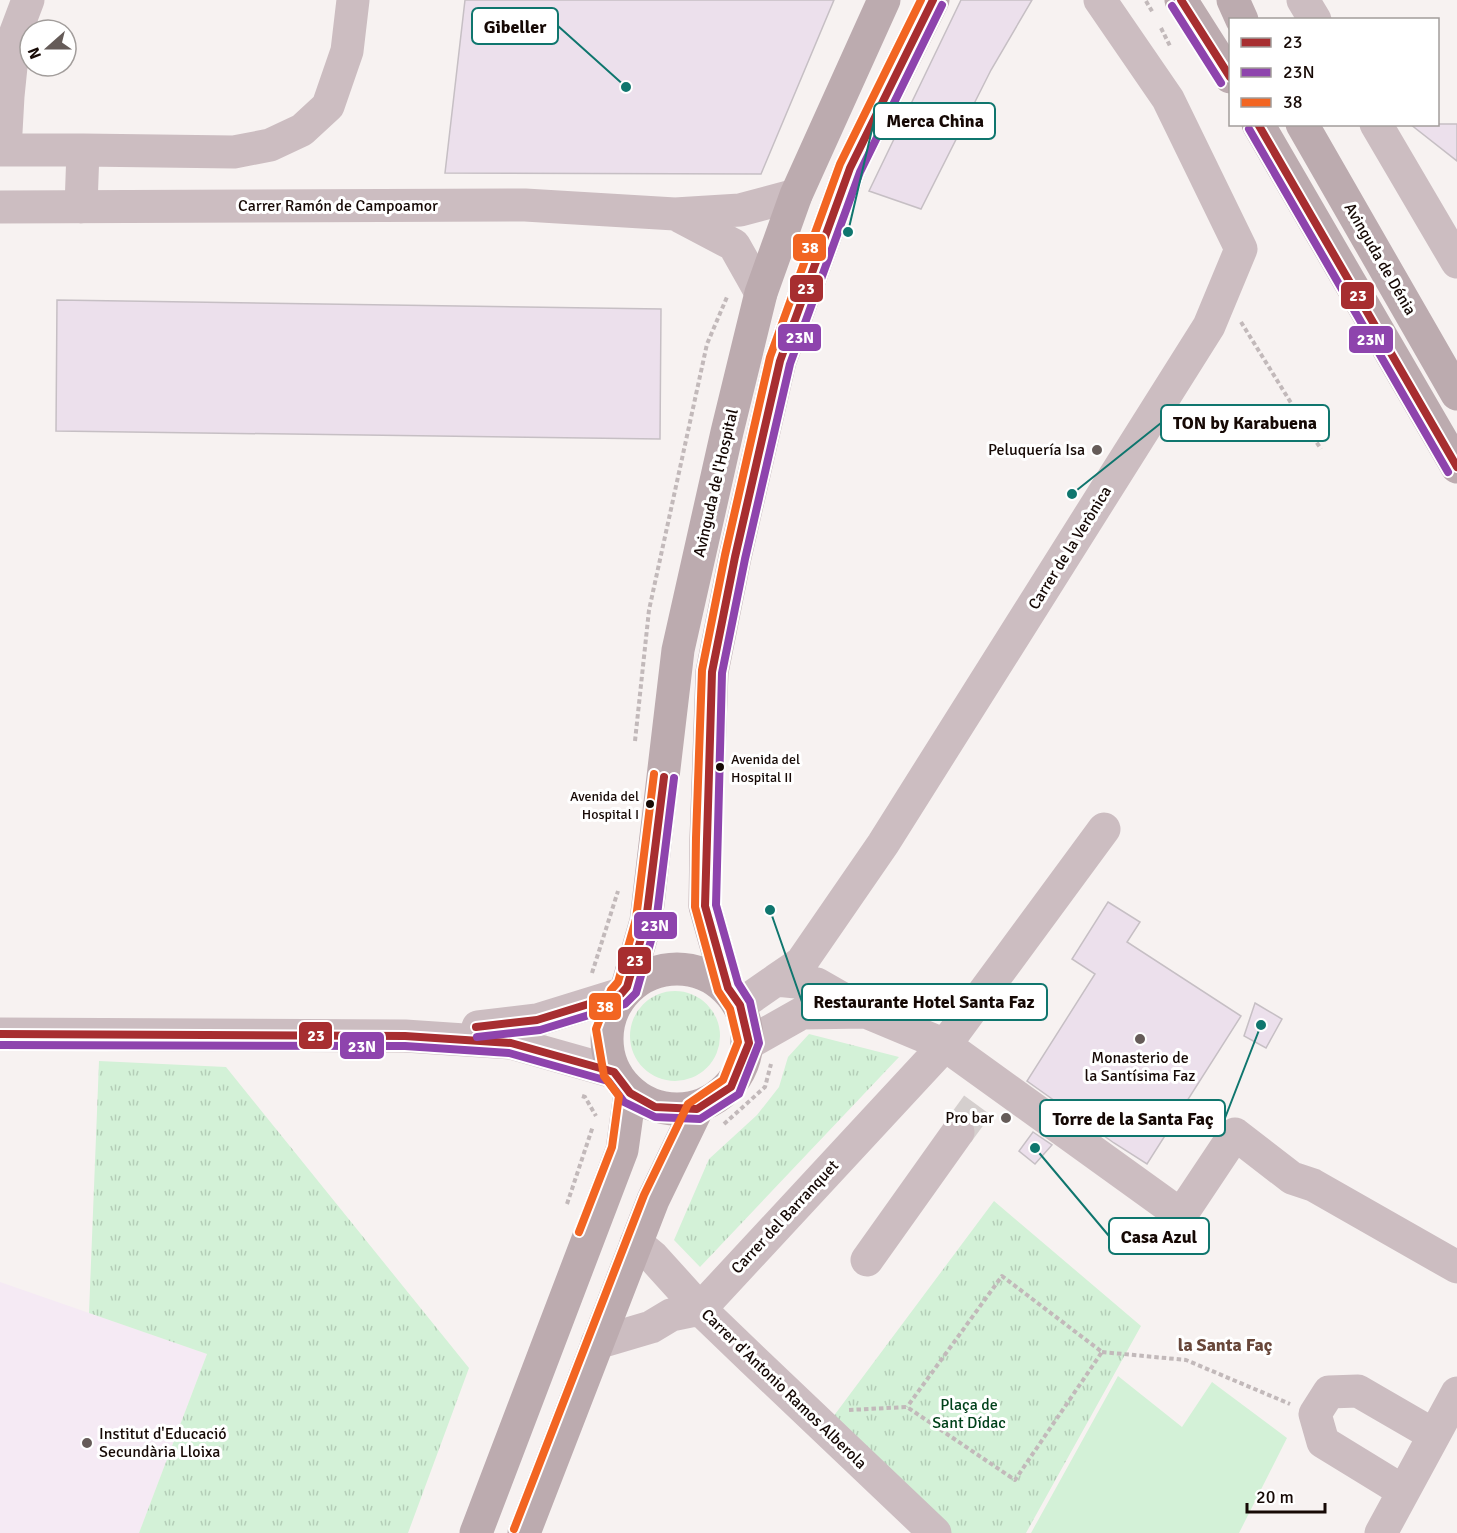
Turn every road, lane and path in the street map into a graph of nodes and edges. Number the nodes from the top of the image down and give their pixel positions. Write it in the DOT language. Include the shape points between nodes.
graph roads {
  1 [pos="28,0"];
  2 [pos="352,0"];
  3 [pos="884,0"];
  4 [pos="933,0"];
  5 [pos="1100,0"];
  6 [pos="1181,0"];
  7 [pos="1233,0"];
  8 [pos="1303,0"];
  9 [pos="1241,18"];
  10 [pos="1314,18"];
  11 [pos="1229,75"];
  12 [pos="1259,126"];
  13 [pos="1303,126"];
  14 [pos="1377,126"];
  15 [pos="3,150"];
  16 [pos="83,150"];
  17 [pos="796,195"];
  18 [pos="0,207"];
  19 [pos="81,207"];
  20 [pos="675,214"];
  21 [pos="1457,262"];
  22 [pos="761,293"];
  23 [pos="1457,394"];
  24 [pos="1457,467"];
  25 [pos="1104,829"];
  26 [pos="776,980"];
  27 [pos="624,991"];
  28 [pos="734,996"];
  29 [pos="866,1012"];
  30 [pos="0,1034"];
  31 [pos="405,1036"];
  32 [pos="749,1042"];
  33 [pos="950,1048"];
  34 [pos="622,1082"];
  35 [pos="697,1109"];
  36 [pos="958,1132"];
  37 [pos="636,1243"];
  38 [pos="867,1260"];
  39 [pos="1457,1267"];
  40 [pos="700,1309"];
  41 [pos="597,1343"];
  42 [pos="1102,1352"];
  43 [pos="1457,1393"];
  44 [pos="908,1407"];
  45 [pos="839,1410"];
  46 [pos="1315,1414"];
  47 [pos="1434,1435"];
  48 [pos="1403,1491"];
  49 [pos="476,1533"];
  50 [pos="524,1533"];
  51 [pos="935,1533"];
  52 [pos="1381,1533"];
  1 -- 15 [label="street" via="14,37"];
  2 -- 16 [label="street" via="347,51 328,106 302,130 270,145 234,152"];
  3 -- 17 [label="main road, Avinguda de l'Hospital"];
  4 -- 28 [label="main road" via="850,168 784,350 732,568 712,672 705,906"];
  5 -- 26 [label="street, Carrer de la Verònica" via="1168,99 1241,249 1209,326 890,834 801,963"];
  6 -- 11 [label="main road"];
  7 -- 9 [label="main road"];
  8 -- 10 [label="street"];
  12 -- 24 [label="main road"];
  13 -- 23 [label="main road, Avinguda de Dénia"];
  14 -- 21 [label="street"];
  15 -- 16 [label="street"];
  16 -- 19 [label="street"];
  17 -- 20 [label="street, Carrer Ramón de Campoamor" via="740,210"];
  17 -- 22 [label="main road, Avinguda de l'Hospital"];
  18 -- 19 [label="street, Carrer Ramón de Campoamor"];
  19 -- 20 [label="street, Carrer Ramón de Campoamor" via="525,205"];
  20 -- 22 [label="street, Carrer Ramón de Campoamor" via="734,245"];
  22 -- 27 [label="main road, Avinguda de l'Hospital" via="678,650 646,921"];
  25 -- 33 [label="street, Carrer del Barranquet"];
  26 -- 28 [label="street, Carrer de la Verònica"];
  26 -- 29 [label="street" via="817,984"];
  27 -- 28 [label="main road" via="654,971 679,967 704,972"];
  27 -- 31 [label="street" via="537,1020"];
  27 -- 34 [label="main road" via="606,1029"];
  28 -- 32 [label="main road"];
  29 -- 32 [label="street" via="801,1013"];
  29 -- 33 [label="street"];
  30 -- 31 [label="street"];
  31 -- 34 [label="street" via="511,1043"];
  32 -- 35 [label="main road" via="731,1088"];
  33 -- 39 [label="street" via="1181,1215 1235,1134 1292,1178 1313,1185"];
  33 -- 40 [label="street, Carrer del Barranquet"];
  34 -- 35 [label="main road" via="655,1107"];
  34 -- 49 [label="main road" via="622,1150"];
  35 -- 37 [label="main road"];
  36 -- 38 [label="street"];
  37 -- 40 [label="street, Carrer d'Antonio Ramos Alberola"];
  37 -- 41 [label="main road"];
  40 -- 41 [label="street" via="670,1315 651,1327"];
  40 -- 51 [label="street, Carrer d'Antonio Ramos Alberola"];
  41 -- 50 [label="main road"];
  42 -- 44 [label="path" via="1015,1480"];
  42 -- 44 [label="path" via="1002,1276"];
  42 -- 46 [label="path" via="1186,1360"];
  43 -- 47 [label="street"];
  44 -- 45 [label="path"];
  46 -- 47 [label="street" via="1329,1392 1358,1391"];
  46 -- 48 [label="street" via="1323,1442"];
  47 -- 48 [label="street"];
  48 -- 52 [label="street"];
}
